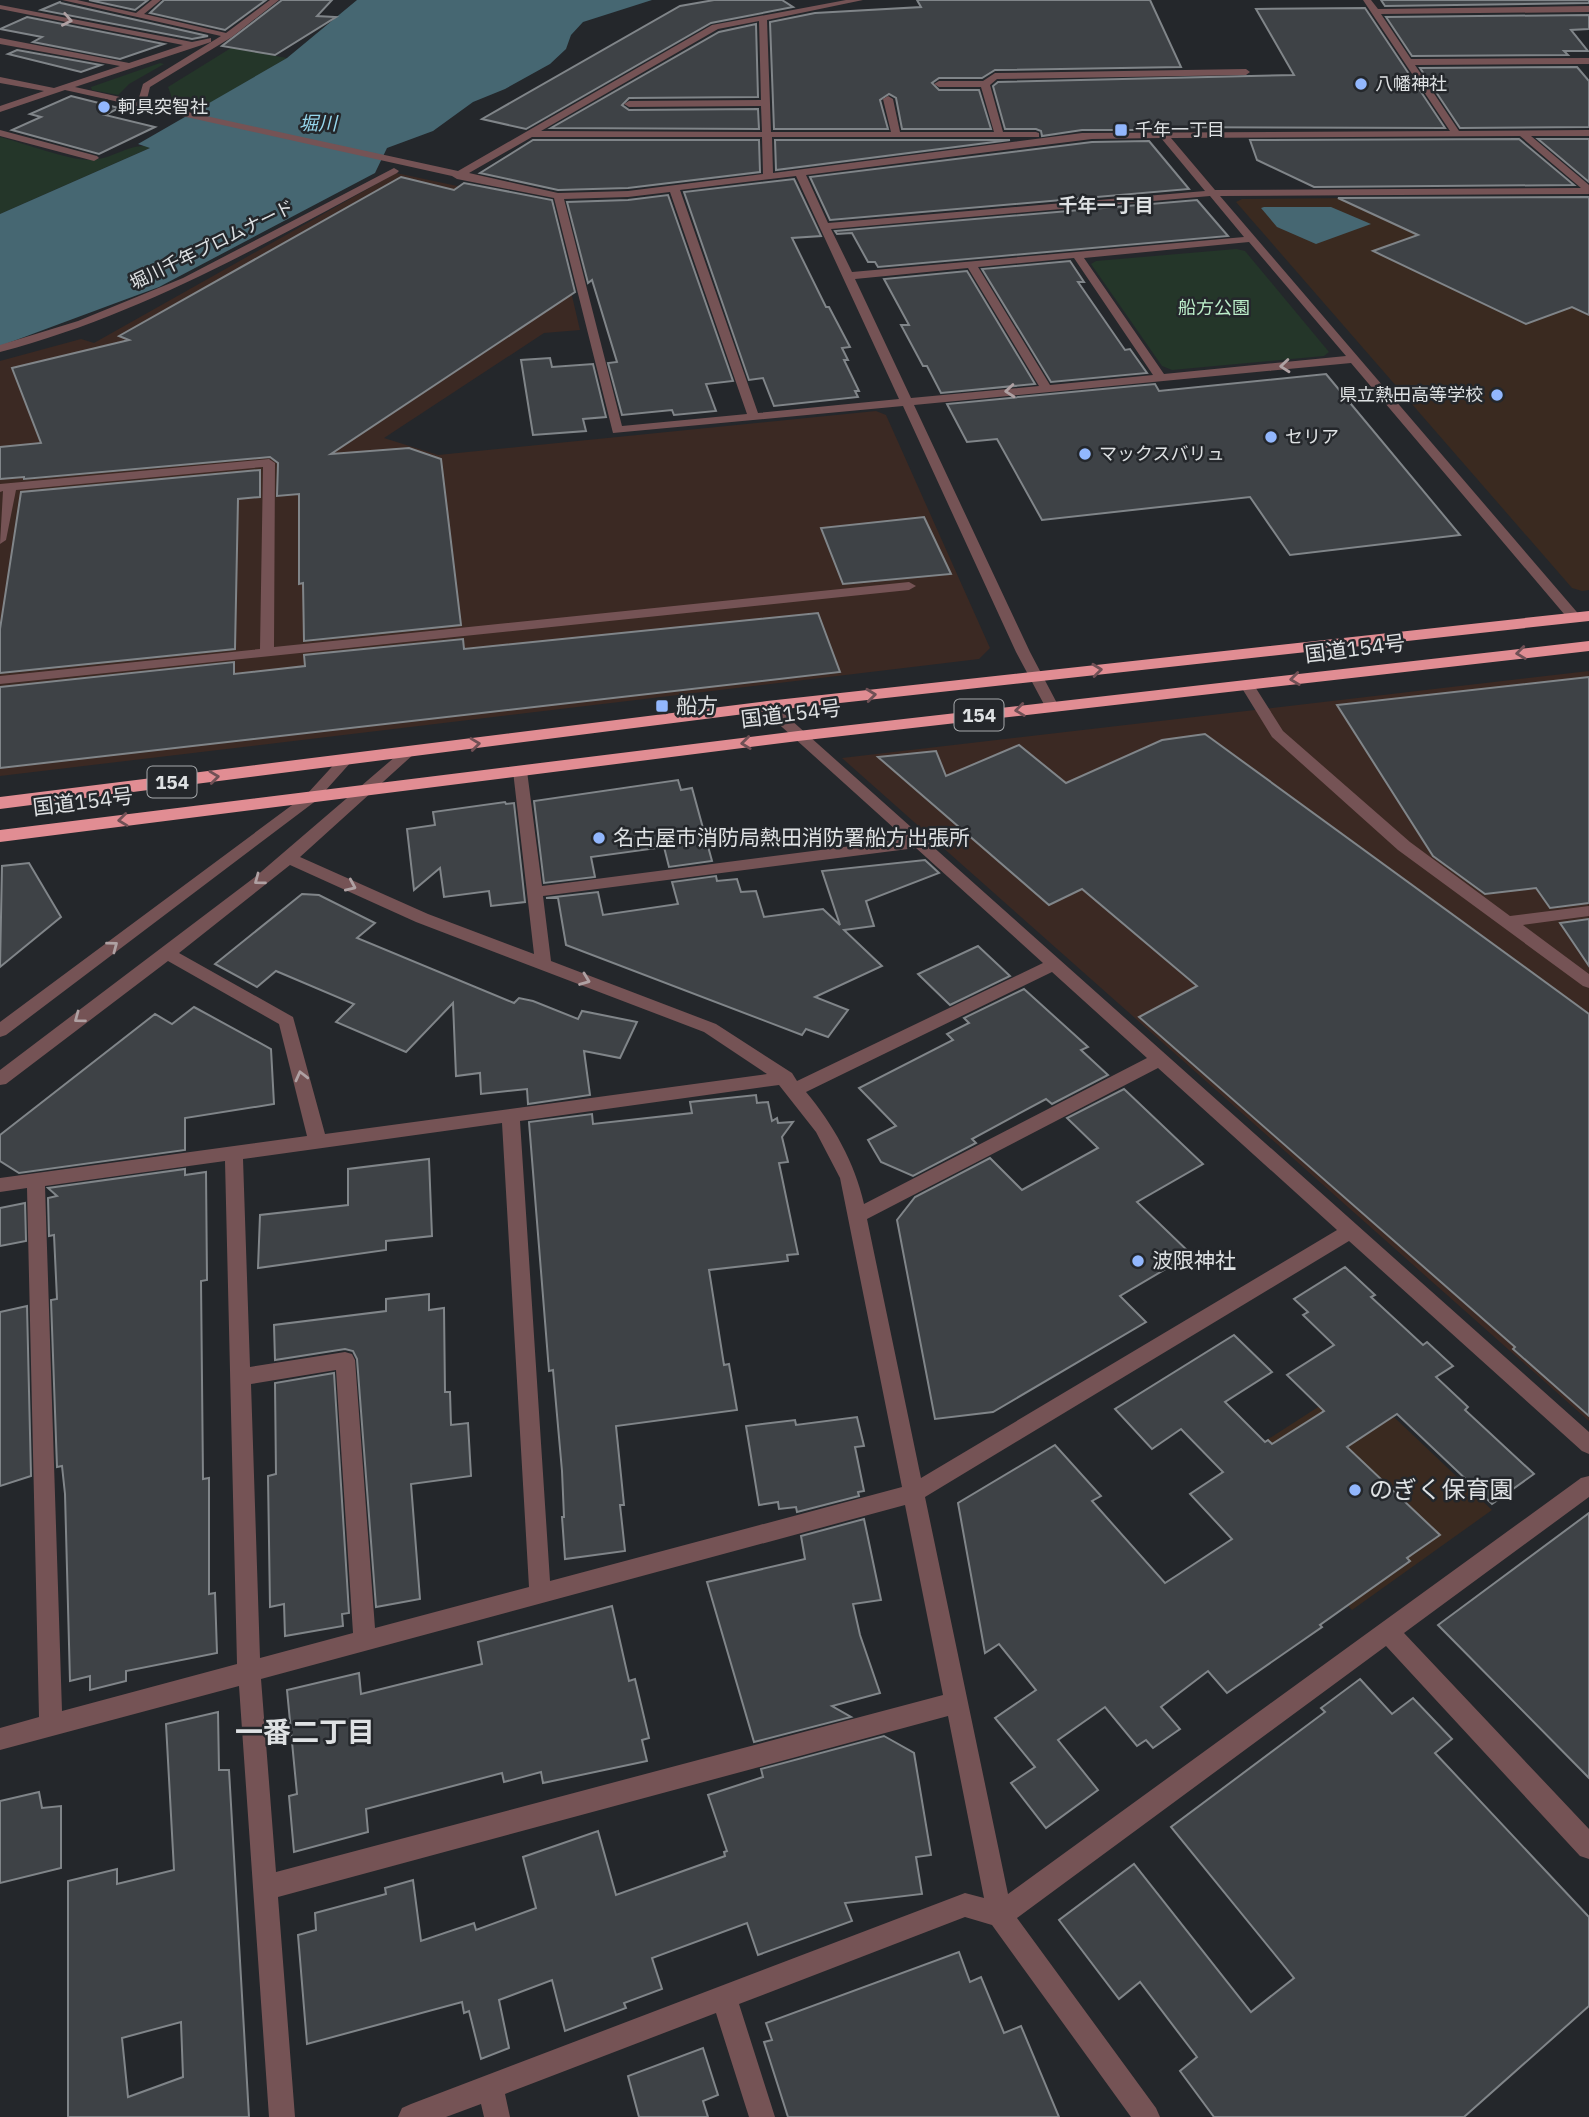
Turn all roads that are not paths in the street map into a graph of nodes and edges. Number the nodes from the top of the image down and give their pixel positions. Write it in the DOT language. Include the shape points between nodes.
graph roads {
  1 [pos="66,0"];
  2 [pos="157,0"];
  3 [pos="275,0"];
  4 [pos="859,0"];
  5 [pos="1367,0"];
  6 [pos="1469,0"];
  7 [pos="1570,0"];
  8 [pos="86,2"];
  9 [pos="0,7"];
  10 [pos="1585,9"];
  11 [pos="1477,11"];
  12 [pos="1376,12"];
  13 [pos="138,15"];
  14 [pos="763,18"];
  15 [pos="1589,19"];
  16 [pos="229,35"];
  17 [pos="0,41"];
  18 [pos="190,44"];
  19 [pos="1589,61"];
  20 [pos="1408,62"];
  21 [pos="126,65"];
  22 [pos="1246,72"];
  23 [pos="0,80"];
  24 [pos="939,84"];
  25 [pos="985,84"];
  26 [pos="66,88"];
  27 [pos="51,90"];
  28 [pos="888,99"];
  29 [pos="766,103"];
  30 [pos="629,104"];
  31 [pos="0,109"];
  32 [pos="162,109"];
  33 [pos="1456,133"];
  34 [pos="1522,133"];
  35 [pos="1589,133"];
  36 [pos="0,134"];
  37 [pos="530,134"];
  38 [pos="766,134"];
  39 [pos="896,134"];
  40 [pos="999,134"];
  41 [pos="1092,136"];
  42 [pos="1164,136"];
  43 [pos="94,158"];
  44 [pos="398,167"];
  45 [pos="800,173"];
  46 [pos="457,176"];
  47 [pos="768,176"];
  48 [pos="674,188"];
  49 [pos="1589,190"];
  50 [pos="1212,193"];
  51 [pos="558,197"];
  52 [pos="825,226"];
  53 [pos="1252,239"];
  54 [pos="1077,255"];
  55 [pos="971,265"];
  56 [pos="848,276"];
  57 [pos="0,349"];
  58 [pos="1353,359"];
  59 [pos="1161,377"];
  60 [pos="1046,387"];
  61 [pos="906,401"];
  62 [pos="754,417"];
  63 [pos="5,488"];
  64 [pos="0,540"];
  65 [pos="909,586"];
  66 [pos="1582,617"];
  67 [pos="1589,646"];
  68 [pos="267,652"];
  69 [pos="1035,677"];
  70 [pos="0,680"];
  71 [pos="1247,685"];
  72 [pos="767,706"];
  73 [pos="1052,707"];
  74 [pos="798,736"];
  75 [pos="408,753"];
  76 [pos="345,761"];
  77 [pos="520,771"];
  78 [pos="369,790"];
  79 [pos="312,797"];
  80 [pos="0,803"];
  81 [pos="0,836"];
  82 [pos="917,843"];
  83 [pos="289,858"];
  84 [pos="534,892"];
  85 [pos="1589,911"];
  86 [pos="1507,922"];
  87 [pos="165,952"];
  88 [pos="543,964"];
  89 [pos="1053,965"];
  90 [pos="1589,982"];
  91 [pos="0,1031"];
  92 [pos="1158,1060"];
  93 [pos="0,1079"];
  94 [pos="791,1084"];
  95 [pos="511,1115"];
  96 [pos="318,1142"];
  97 [pos="234,1153"];
  98 [pos="36,1180"];
  99 [pos="0,1185"];
  100 [pos="858,1215"];
  101 [pos="1350,1231"];
  102 [pos="240,1377"];
  103 [pos="1589,1445"];
  104 [pos="1589,1485"];
  105 [pos="914,1493"];
  106 [pos="540,1594"];
  107 [pos="1388,1632"];
  108 [pos="365,1641"];
  109 [pos="248,1672"];
  110 [pos="957,1702"];
  111 [pos="51,1726"];
  112 [pos="0,1739"];
  113 [pos="1589,1847"];
  114 [pos="264,1888"];
  115 [pos="1000,1915"];
  116 [pos="724,1996"];
  117 [pos="490,2087"];
  118 [pos="282,2117"];
  119 [pos="411,2117"];
  120 [pos="497,2117"];
  121 [pos="762,2117"];
  122 [pos="1147,2117"];
  1 -- 8 [label="street"];
  2 -- 13 [label="street"];
  3 -- 16 [label="street"];
  4 -- 14 [label="street"];
  5 -- 12 [label="street"];
  6 -- 11 [label="street"];
  7 -- 10 [label="street"];
  8 -- 13 [label="street"];
  9 -- 18 [label="street, one-way"];
  10 -- 11 [label="street"];
  10 -- 15 [label="street"];
  11 -- 12 [label="street"];
  12 -- 20 [label="street"];
  13 -- 16 [label="street"];
  14 -- 29 [label="street"];
  14 -- 37 [label="street" via="715,27"];
  16 -- 18 [label="street"];
  16 -- 32 [label="street" via="146,86 142,100"];
  17 -- 21 [label="street"];
  18 -- 21 [label="street"];
  19 -- 20 [label="street"];
  20 -- 33 [label="street"];
  21 -- 26 [label="street"];
  22 -- 25 [label="street" via="1007,74"];
  23 -- 27 [label="street"];
  24 -- 25 [label="street"];
  25 -- 40 [label="street"];
  26 -- 27 [label="street"];
  26 -- 32 [label="street"];
  27 -- 31 [label="street"];
  28 -- 39 [label="street"];
  29 -- 30 [label="street"];
  29 -- 38 [label="street"];
  32 -- 44 [label="street"];
  33 -- 34 [label="street"];
  33 -- 42 [label="street"];
  34 -- 35 [label="street"];
  34 -- 49 [label="street"];
  36 -- 43 [label="street"];
  37 -- 38 [label="street"];
  37 -- 46 [label="street"];
  38 -- 39 [label="street"];
  38 -- 47 [label="street"];
  39 -- 40 [label="street"];
  40 -- 41 [label="street"];
  41 -- 42 [label="street"];
  41 -- 45 [label="street"];
  42 -- 50 [label="street"];
  44 -- 46 [label="street"];
  44 -- 57 [label="street, 堀川千年プロムナード" via="187,280 82,323"];
  45 -- 47 [label="street"];
  45 -- 52 [label="street"];
  46 -- 51 [label="street"];
  47 -- 48 [label="street"];
  48 -- 51 [label="street"];
  48 -- 62 [label="street"];
  49 -- 50 [label="street"];
  50 -- 52 [label="street"];
  50 -- 53 [label="street"];
  51 -- 62 [label="street" via="617,429"];
  52 -- 56 [label="street"];
  53 -- 54 [label="street"];
  53 -- 58 [label="street"];
  54 -- 55 [label="street"];
  54 -- 59 [label="street"];
  55 -- 56 [label="street"];
  55 -- 60 [label="street"];
  56 -- 61 [label="street"];
  58 -- 59 [label="street, one-way"];
  58 -- 66 [label="street"];
  59 -- 60 [label="street"];
  60 -- 61 [label="street, one-way"];
  61 -- 62 [label="street"];
  61 -- 69 [label="street"];
  63 -- 64 [label="street"];
  63 -- 68 [label="street" via="269,463"];
  65 -- 68 [label="street"];
  69 -- 66 [label="highway, 国道154号 / 154, one-way"];
  67 -- 71 [label="highway, 国道154号 / 154, one-way"];
  68 -- 70 [label="street"];
  72 -- 69 [label="highway, 国道154号 / 154, one-way"];
  69 -- 73 [label="street"];
  71 -- 73 [label="highway, 国道154号 / 154"];
  71 -- 86 [label="street" via="1277,734 1404,846"];
  72 -- 74 [label="street"];
  75 -- 72 [label="highway, 国道154号 / 154, one-way"];
  73 -- 74 [label="highway, 国道154号 / 154, one-way"];
  74 -- 77 [label="highway, 国道154号 / 154, one-way"];
  74 -- 82 [label="street"];
  75 -- 76 [label="highway, 国道154号 / 154"];
  75 -- 78 [label="street"];
  76 -- 79 [label="street"];
  80 -- 76 [label="highway, 国道154号 / 154, one-way"];
  77 -- 78 [label="highway, 国道154号 / 154"];
  77 -- 84 [label="street"];
  78 -- 79 [label="highway, 国道154号 / 154"];
  78 -- 83 [label="street"];
  79 -- 81 [label="highway, 国道154号 / 154, one-way"];
  91 -- 79 [label="street, one-way"];
  82 -- 84 [label="street"];
  82 -- 89 [label="street"];
  83 -- 87 [label="street, one-way"];
  83 -- 88 [label="street, one-way" via="422,918"];
  84 -- 88 [label="street"];
  85 -- 86 [label="street"];
  86 -- 90 [label="street"];
  87 -- 93 [label="street, one-way"];
  96 -- 87 [label="street, one-way" via="287,1021"];
  88 -- 94 [label="street, one-way" via="710,1028 748,1049"];
  89 -- 92 [label="street"];
  89 -- 94 [label="street"];
  92 -- 100 [label="street"];
  92 -- 101 [label="street"];
  94 -- 95 [label="street"];
  94 -- 100 [label="street" via="830,1137 849,1178"];
  95 -- 96 [label="street"];
  95 -- 106 [label="street"];
  96 -- 97 [label="street"];
  97 -- 98 [label="street"];
  97 -- 102 [label="street"];
  98 -- 99 [label="street"];
  98 -- 111 [label="street"];
  100 -- 105 [label="street"];
  101 -- 103 [label="street"];
  101 -- 105 [label="street"];
  102 -- 108 [label="street" via="345,1360"];
  102 -- 109 [label="street"];
  104 -- 107 [label="street"];
  105 -- 106 [label="street"];
  105 -- 110 [label="street"];
  106 -- 108 [label="street"];
  107 -- 113 [label="street"];
  107 -- 115 [label="street"];
  108 -- 109 [label="street"];
  109 -- 111 [label="street"];
  109 -- 114 [label="street"];
  110 -- 114 [label="street"];
  110 -- 115 [label="street"];
  111 -- 112 [label="street"];
  114 -- 118 [label="street"];
  115 -- 116 [label="street" via="965,1905"];
  115 -- 122 [label="street"];
  116 -- 117 [label="street"];
  116 -- 121 [label="street"];
  117 -- 119 [label="street"];
  117 -- 120 [label="street"];
}
